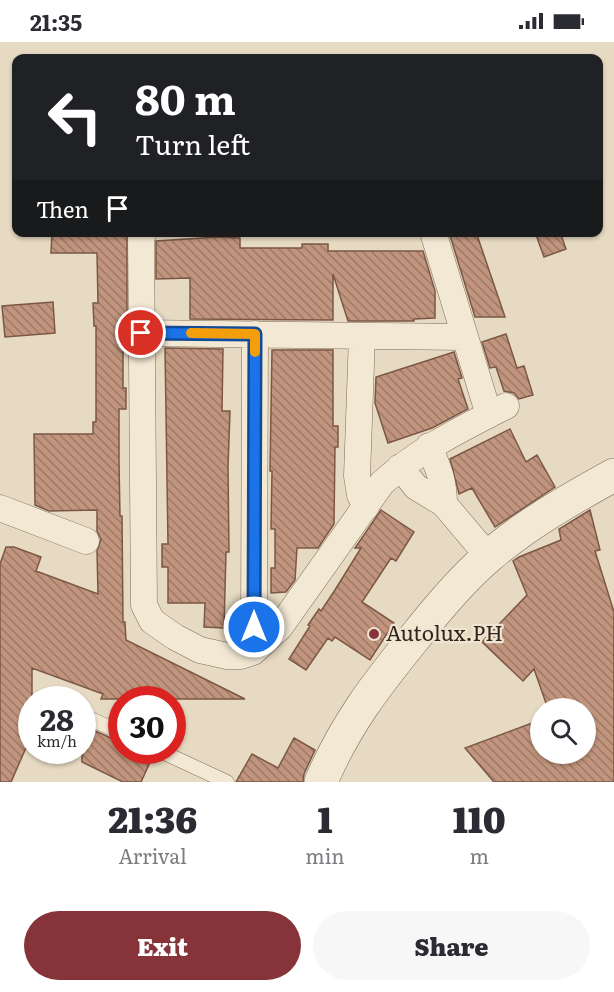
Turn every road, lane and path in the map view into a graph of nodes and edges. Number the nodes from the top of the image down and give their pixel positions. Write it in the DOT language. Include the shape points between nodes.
graph roads {
  1 [pos="141,237"];
  2 [pos="434,237"];
  3 [pos="141,333"];
  4 [pos="255,334"];
  5 [pos="362,336"];
  6 [pos="464,337"];
  7 [pos="429,446"];
  8 [pos="400,467"];
  9 [pos="614,474"];
  10 [pos="444,504"];
  11 [pos="366,507"];
  12 [pos="0,508"];
  13 [pos="86,541"];
  14 [pos="488,556"];
  15 [pos="263,643"];
  16 [pos="186,763"];
  17 [pos="227,782"];
  18 [pos="321,782"];
  1 -- 3 [label="street"];
  2 -- 6 [label="street"];
  3 -- 4 [label="street"];
  3 -- 15 [label="street" via="144,605 152,621 200,650 241,656"];
  4 -- 5 [label="street"];
  4 -- 15 [label="street" via="254,627"];
  5 -- 6 [label="street"];
  5 -- 11 [label="street" via="357,476"];
  6 -- 7 [label="street" via="497,411"];
  7 -- 8 [label="street"];
  7 -- 10 [label="street" via="440,469"];
  8 -- 10 [label="street" via="416,487"];
  8 -- 11 [label="street" via="382,483"];
  9 -- 14 [label="street" via="574,496"];
  10 -- 14 [label="street"];
  11 -- 15 [label="street" via="280,627"];
  12 -- 13 [label="street"];
  14 -- 18 [label="street" via="446,599 370,692 346,729"];
  16 -- 17 [label="lane"];
}
